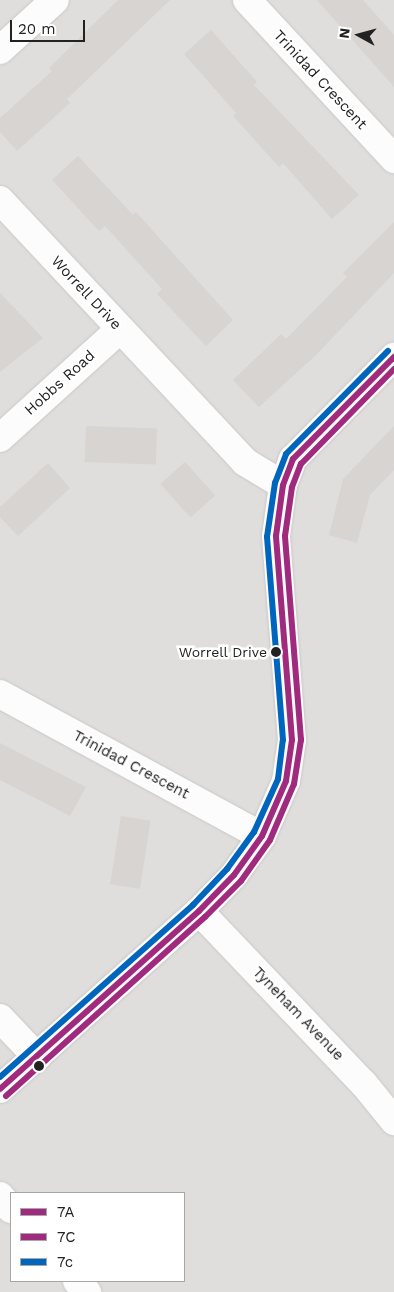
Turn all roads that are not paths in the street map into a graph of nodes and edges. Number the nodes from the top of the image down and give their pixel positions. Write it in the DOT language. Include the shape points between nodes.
graph roads {
  1 [pos="54,0"];
  2 [pos="247,0"];
  3 [pos="0,50"];
  4 [pos="394,159"];
  5 [pos="0,200"];
  6 [pos="120,329"];
  7 [pos="394,357"];
  8 [pos="0,438"];
  9 [pos="283,485"];
  10 [pos="0,694"];
  11 [pos="262,836"];
  12 [pos="199,911"];
  13 [pos="0,1018"];
  14 [pos="37,1057"];
  15 [pos="0,1089"];
  16 [pos="394,1120"];
  17 [pos="0,1196"];
  18 [pos="10,1208"];
  19 [pos="78,1282"];
  20 [pos="87,1292"];
  1 -- 3 [label="street"];
  2 -- 4 [label="street, Trinidad Crescent"];
  5 -- 6 [label="street, Worrell Drive"];
  6 -- 8 [label="street, Hobbs Road"];
  6 -- 9 [label="street, Worrell Drive" via="245,462"];
  7 -- 9 [label="street" via="293,459"];
  9 -- 11 [label="street" via="276,536 292,740 286,781"];
  10 -- 11 [label="street, Trinidad Crescent"];
  11 -- 12 [label="street" via="234,875"];
  12 -- 14 [label="street"];
  12 -- 16 [label="street, Tyneham Avenue" via="364,1084"];
  13 -- 14 [label="street"];
  14 -- 15 [label="street"];
  17 -- 18 [label="street"];
  19 -- 20 [label="street"];
}
